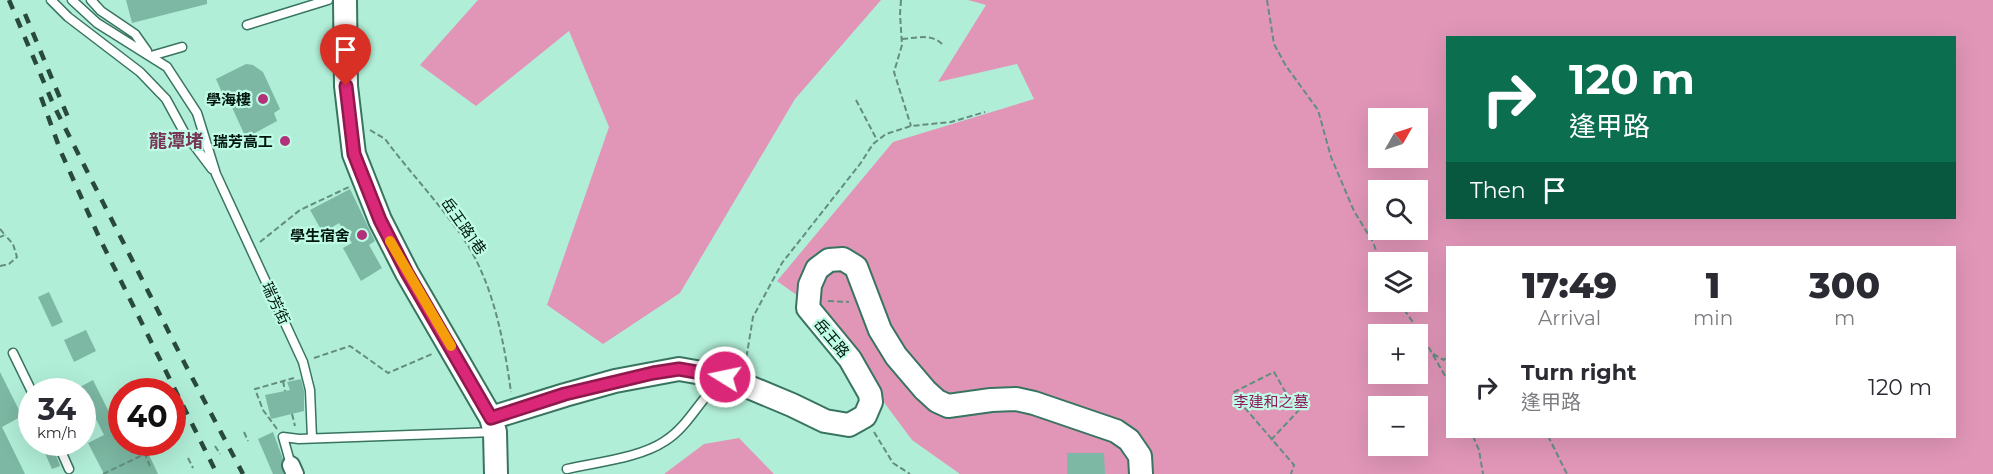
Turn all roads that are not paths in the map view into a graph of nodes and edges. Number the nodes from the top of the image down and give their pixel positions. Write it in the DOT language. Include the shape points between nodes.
graph roads {
  1 [pos="51,0"];
  2 [pos="72,0"];
  3 [pos="91,0"];
  4 [pos="328,0"];
  5 [pos="345,0"];
  6 [pos="247,25"];
  7 [pos="182,47"];
  8 [pos="151,56"];
  9 [pos="216,174"];
  10 [pos="13,354"];
  11 [pos="25,378"];
  12 [pos="732,380"];
  13 [pos="493,425"];
  14 [pos="312,438"];
  15 [pos="63,456"];
  16 [pos="567,469"];
  17 [pos="293,470"];
  18 [pos="70,472"];
  19 [pos="58,474"];
  20 [pos="496,474"];
  21 [pos="1141,474"];
  1 -- 9 [label="lane, 瑞芳街" via="140,72 166,99 184,132"];
  2 -- 8 [label="lane, 瑞芳街" via="97,23"];
  3 -- 8 [label="lane" via="135,34"];
  4 -- 6 [label="lane"];
  5 -- 13 [label="street" via="346,86 354,154 380,220"];
  7 -- 8 [label="lane"];
  8 -- 9 [label="lane, 瑞芳街" via="167,67 197,113"];
  9 -- 14 [label="lane, 瑞芳街" via="303,362 310,390"];
  10 -- 11 [label="lane"];
  12 -- 13 [label="street" via="679,369 653,373 513,410"];
  12 -- 16 [label="lane" via="708,391 697,411 665,441 637,453"];
  12 -- 21 [label="street, 岳王路" via="825,421 849,425 865,416 870,394 850,359 808,308 810,285 817,269 829,260 843,260 856,267 880,330 896,356 938,401 948,406 1016,399 1116,431 1129,440 1140,456"];
  13 -- 14 [label="lane"];
  13 -- 20 [label="street"];
  14 -- 17 [label="lane" via="283,437"];
  15 -- 18 [label="lane"];
  18 -- 19 [label="lane"];
}
